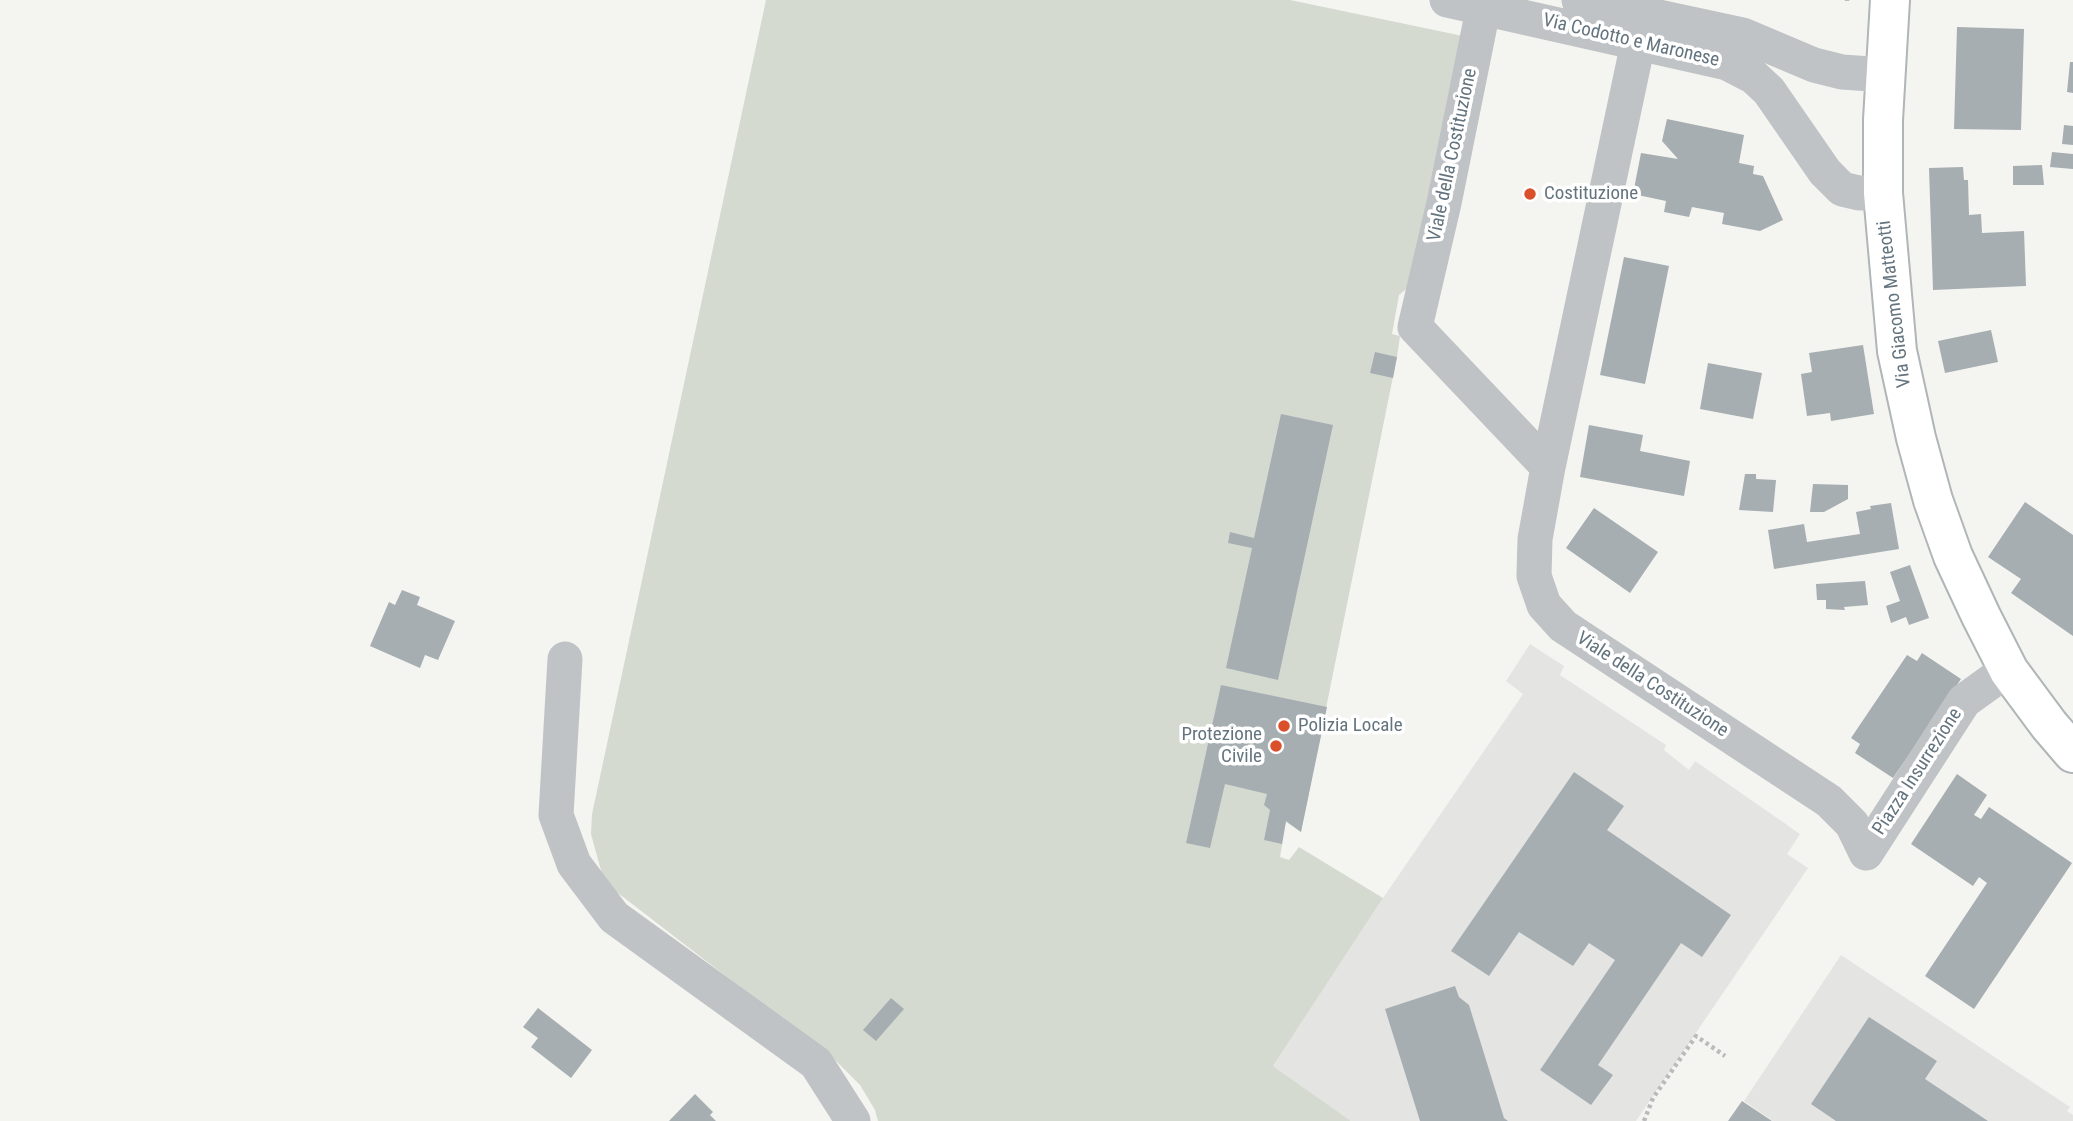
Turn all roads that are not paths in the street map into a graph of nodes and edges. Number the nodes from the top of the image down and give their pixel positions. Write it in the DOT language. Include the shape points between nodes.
graph roads {
  1 [pos="1447,0"];
  2 [pos="1579,0"];
  3 [pos="1890,0"];
  4 [pos="1484,4"];
  5 [pos="1641,29"];
  6 [pos="1885,75"];
  7 [pos="1883,193"];
  8 [pos="1548,467"];
  9 [pos="565,659"];
  10 [pos="2009,671"];
  11 [pos="2073,753"];
  12 [pos="1866,853"];
  13 [pos="853,1121"];
  1 -- 4 [label="street, Via Codotto e Maronese"];
  2 -- 5 [label="street, Via Codotto e Maronese"];
  3 -- 6 [label="main road, Via Giacomo Matteotti"];
  4 -- 5 [label="street, Via Codotto e Maronese"];
  4 -- 8 [label="street, Viale della Costituzione" via="1415,327"];
  5 -- 6 [label="street, Via Codotto e Maronese" via="1743,35 1814,65"];
  5 -- 7 [label="street, Via Codotto e Maronese" via="1754,76 1842,189"];
  5 -- 8 [label="street, Viale della Costituzione"];
  6 -- 7 [label="main road, Via Giacomo Matteotti"];
  7 -- 10 [label="main road, Via Giacomo Matteotti" via="1897,351 1916,438 1953,556"];
  8 -- 12 [label="street, Viale della Costituzione" via="1535,539 1534,576 1544,605 1563,626 1829,801 1853,824"];
  9 -- 13 [label="street" via="556,815 574,864 614,917 816,1063"];
  10 -- 11 [label="main road, Via Giacomo Matteotti"];
  10 -- 12 [label="street, Piazza Insurrezione" via="1965,701"];
}
